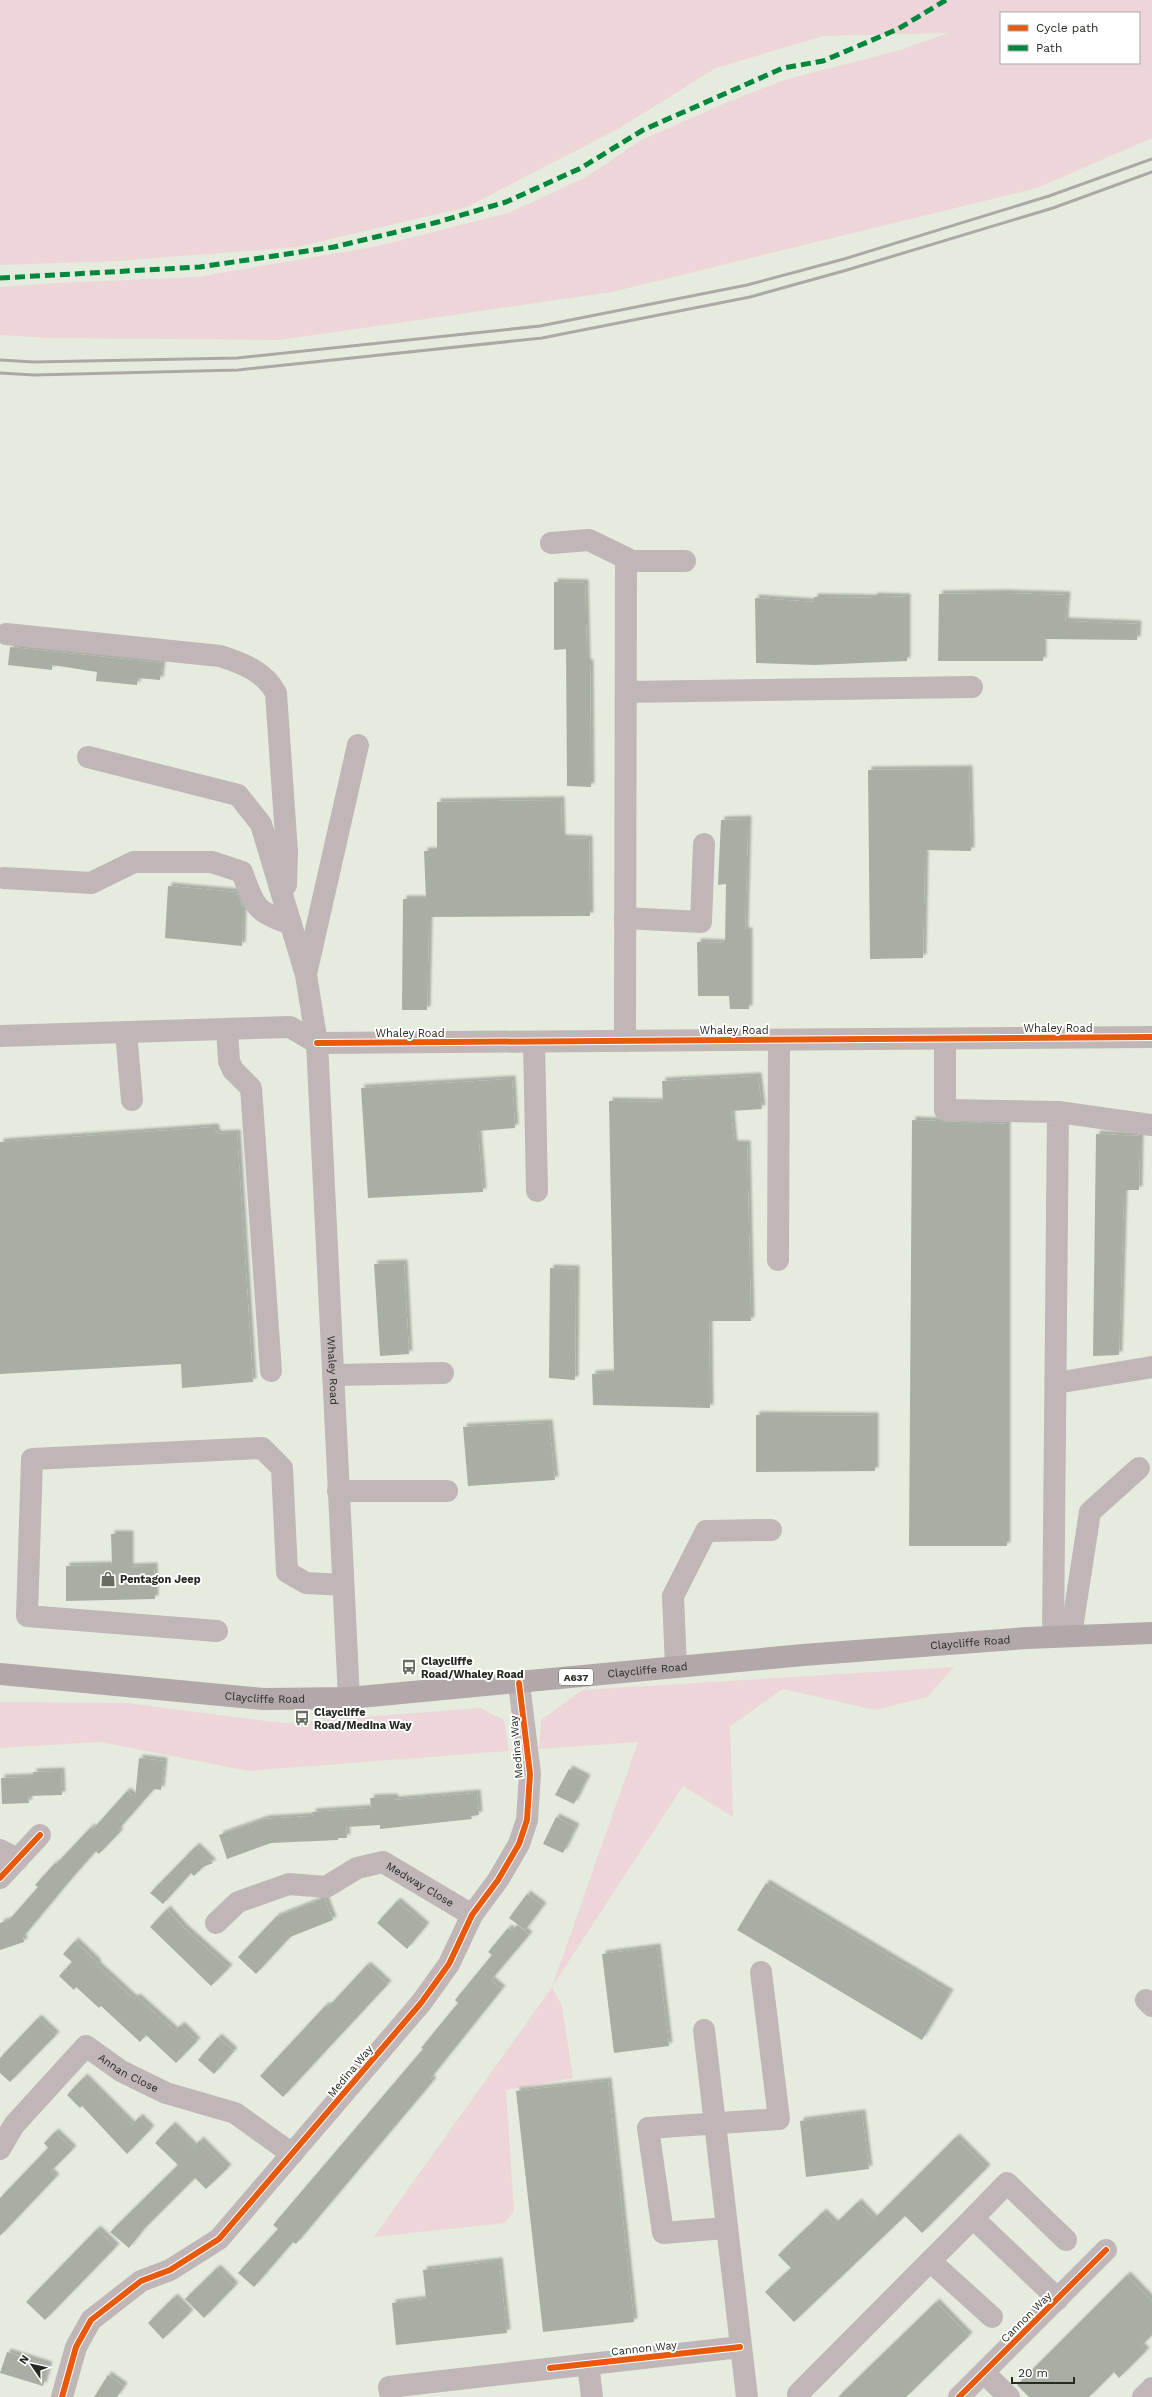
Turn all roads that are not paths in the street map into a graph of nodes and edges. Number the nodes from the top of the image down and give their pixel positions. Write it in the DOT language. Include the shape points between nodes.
graph roads {
  1 [pos="552,543"];
  2 [pos="626,561"];
  3 [pos="685,561"];
  4 [pos="6,634"];
  5 [pos="972,687"];
  6 [pos="626,692"];
  7 [pos="358,745"];
  8 [pos="88,757"];
  9 [pos="704,844"];
  10 [pos="4,878"];
  11 [pos="288,916"];
  12 [pos="626,918"];
  13 [pos="306,975"];
  14 [pos="227,1029"];
  15 [pos="126,1032"];
  16 [pos="0,1036"];
  17 [pos="1152,1037"];
  18 [pos="945,1039"];
  19 [pos="779,1040"];
  20 [pos="625,1041"];
  21 [pos="534,1042"];
  22 [pos="316,1043"];
  23 [pos="132,1100"];
  24 [pos="1058,1112"];
  25 [pos="1152,1125"];
  26 [pos="537,1192"];
  27 [pos="778,1260"];
  28 [pos="1152,1367"];
  29 [pos="271,1370"];
  30 [pos="444,1373"];
  31 [pos="333,1375"];
  32 [pos="1056,1383"];
  33 [pos="1139,1468"];
  34 [pos="338,1491"];
  35 [pos="447,1491"];
  36 [pos="771,1530"];
  37 [pos="343,1585"];
  38 [pos="217,1631"];
  39 [pos="1152,1633"];
  40 [pos="1062,1636"];
  41 [pos="676,1667"];
  42 [pos="0,1674"];
  43 [pos="519,1683"];
  44 [pos="349,1698"];
  45 [pos="40,1836"];
  46 [pos="9,1854"];
  47 [pos="0,1878"];
  48 [pos="472,1915"];
  49 [pos="216,1923"];
  50 [pos="761,1972"];
  51 [pos="704,2030"];
  52 [pos="714,2123"];
  53 [pos="0,2149"];
  54 [pos="292,2154"];
  55 [pos="973,2218"];
  56 [pos="726,2228"];
  57 [pos="1066,2240"];
  58 [pos="1106,2250"];
  59 [pos="930,2261"];
  60 [pos="1058,2299"];
  61 [pos="992,2317"];
  62 [pos="740,2347"];
  63 [pos="588,2364"];
  64 [pos="984,2373"];
  65 [pos="1152,2388"];
  66 [pos="798,2394"];
  67 [pos="62,2397"];
  68 [pos="391,2397"];
  69 [pos="592,2397"];
  70 [pos="747,2397"];
  71 [pos="959,2397"];
  72 [pos="1009,2397"];
  73 [pos="1143,2397"];
  1 -- 2 [label="street" via="589,540 630,560"];
  2 -- 3 [label="street"];
  2 -- 6 [label="street"];
  4 -- 11 [label="street" via="220,656 236,661 264,677 276,693 287,852"];
  5 -- 6 [label="street"];
  6 -- 12 [label="street"];
  7 -- 13 [label="street"];
  8 -- 11 [label="street" via="238,795 261,824"];
  9 -- 12 [label="street" via="702,922"];
  10 -- 11 [label="street" via="91,883 134,862 212,862 242,872 254,904 271,916"];
  11 -- 13 [label="street"];
  12 -- 20 [label="street"];
  13 -- 22 [label="street, Whaley Road"];
  14 -- 15 [label="street"];
  14 -- 22 [label="street" via="290,1027"];
  14 -- 29 [label="street" via="229,1061 233,1070 251,1088"];
  15 -- 16 [label="street"];
  15 -- 23 [label="street"];
  17 -- 18 [label="street, Whaley Road"];
  18 -- 19 [label="street, Whaley Road"];
  18 -- 24 [label="street" via="945,1110"];
  19 -- 20 [label="street, Whaley Road"];
  19 -- 27 [label="street"];
  20 -- 21 [label="street, Whaley Road"];
  21 -- 22 [label="street, Whaley Road"];
  21 -- 26 [label="street"];
  22 -- 31 [label="street, Whaley Road"];
  24 -- 25 [label="street"];
  24 -- 32 [label="street"];
  28 -- 32 [label="street"];
  30 -- 31 [label="street"];
  31 -- 34 [label="street, Whaley Road"];
  32 -- 40 [label="street"];
  33 -- 40 [label="street" via="1090,1512"];
  34 -- 35 [label="street"];
  34 -- 37 [label="street, Whaley Road"];
  36 -- 41 [label="street" via="706,1532 673,1596"];
  37 -- 38 [label="street" via="306,1583 288,1572 282,1468 262,1448 32,1459 28,1616"];
  37 -- 44 [label="street, Whaley Road"];
  39 -- 40 [label="highway, Claycliffe Road / A637"];
  40 -- 41 [label="highway, Claycliffe Road / A637"];
  41 -- 43 [label="highway, Claycliffe Road / A637"];
  42 -- 44 [label="highway, Claycliffe Road / A637" via="263,1699"];
  43 -- 44 [label="highway, Claycliffe Road / A637"];
  43 -- 48 [label="street, Medina Way" via="530,1774 527,1820 519,1844 498,1880"];
  45 -- 46 [label="street"];
  46 -- 47 [label="street"];
  48 -- 49 [label="street, Medway Close" via="382,1862 357,1868 326,1887 289,1884 238,1902"];
  48 -- 54 [label="street, Medina Way" via="449,1964 421,2003"];
  50 -- 52 [label="street" via="779,2120"];
  51 -- 52 [label="street"];
  52 -- 56 [label="street"];
  52 -- 56 [label="street" via="648,2128 663,2233"];
  53 -- 54 [label="street, Annan Close" via="14,2125 86,2046 121,2071 166,2093 235,2113"];
  54 -- 67 [label="street, Medina Way" via="219,2239 170,2270 141,2281 92,2320 76,2347"];
  55 -- 57 [label="street" via="1007,2183"];
  55 -- 59 [label="street"];
  55 -- 60 [label="street"];
  56 -- 62 [label="street"];
  58 -- 60 [label="street, Cannon Way"];
  59 -- 61 [label="street"];
  59 -- 66 [label="street"];
  60 -- 64 [label="street, Cannon Way"];
  62 -- 63 [label="street, Cannon Way"];
  62 -- 70 [label="street"];
  63 -- 68 [label="street, Cannon Way" via="389,2387"];
  63 -- 69 [label="street"];
  64 -- 71 [label="street, Cannon Way"];
  64 -- 72 [label="street"];
  65 -- 73 [label="street"];
}
